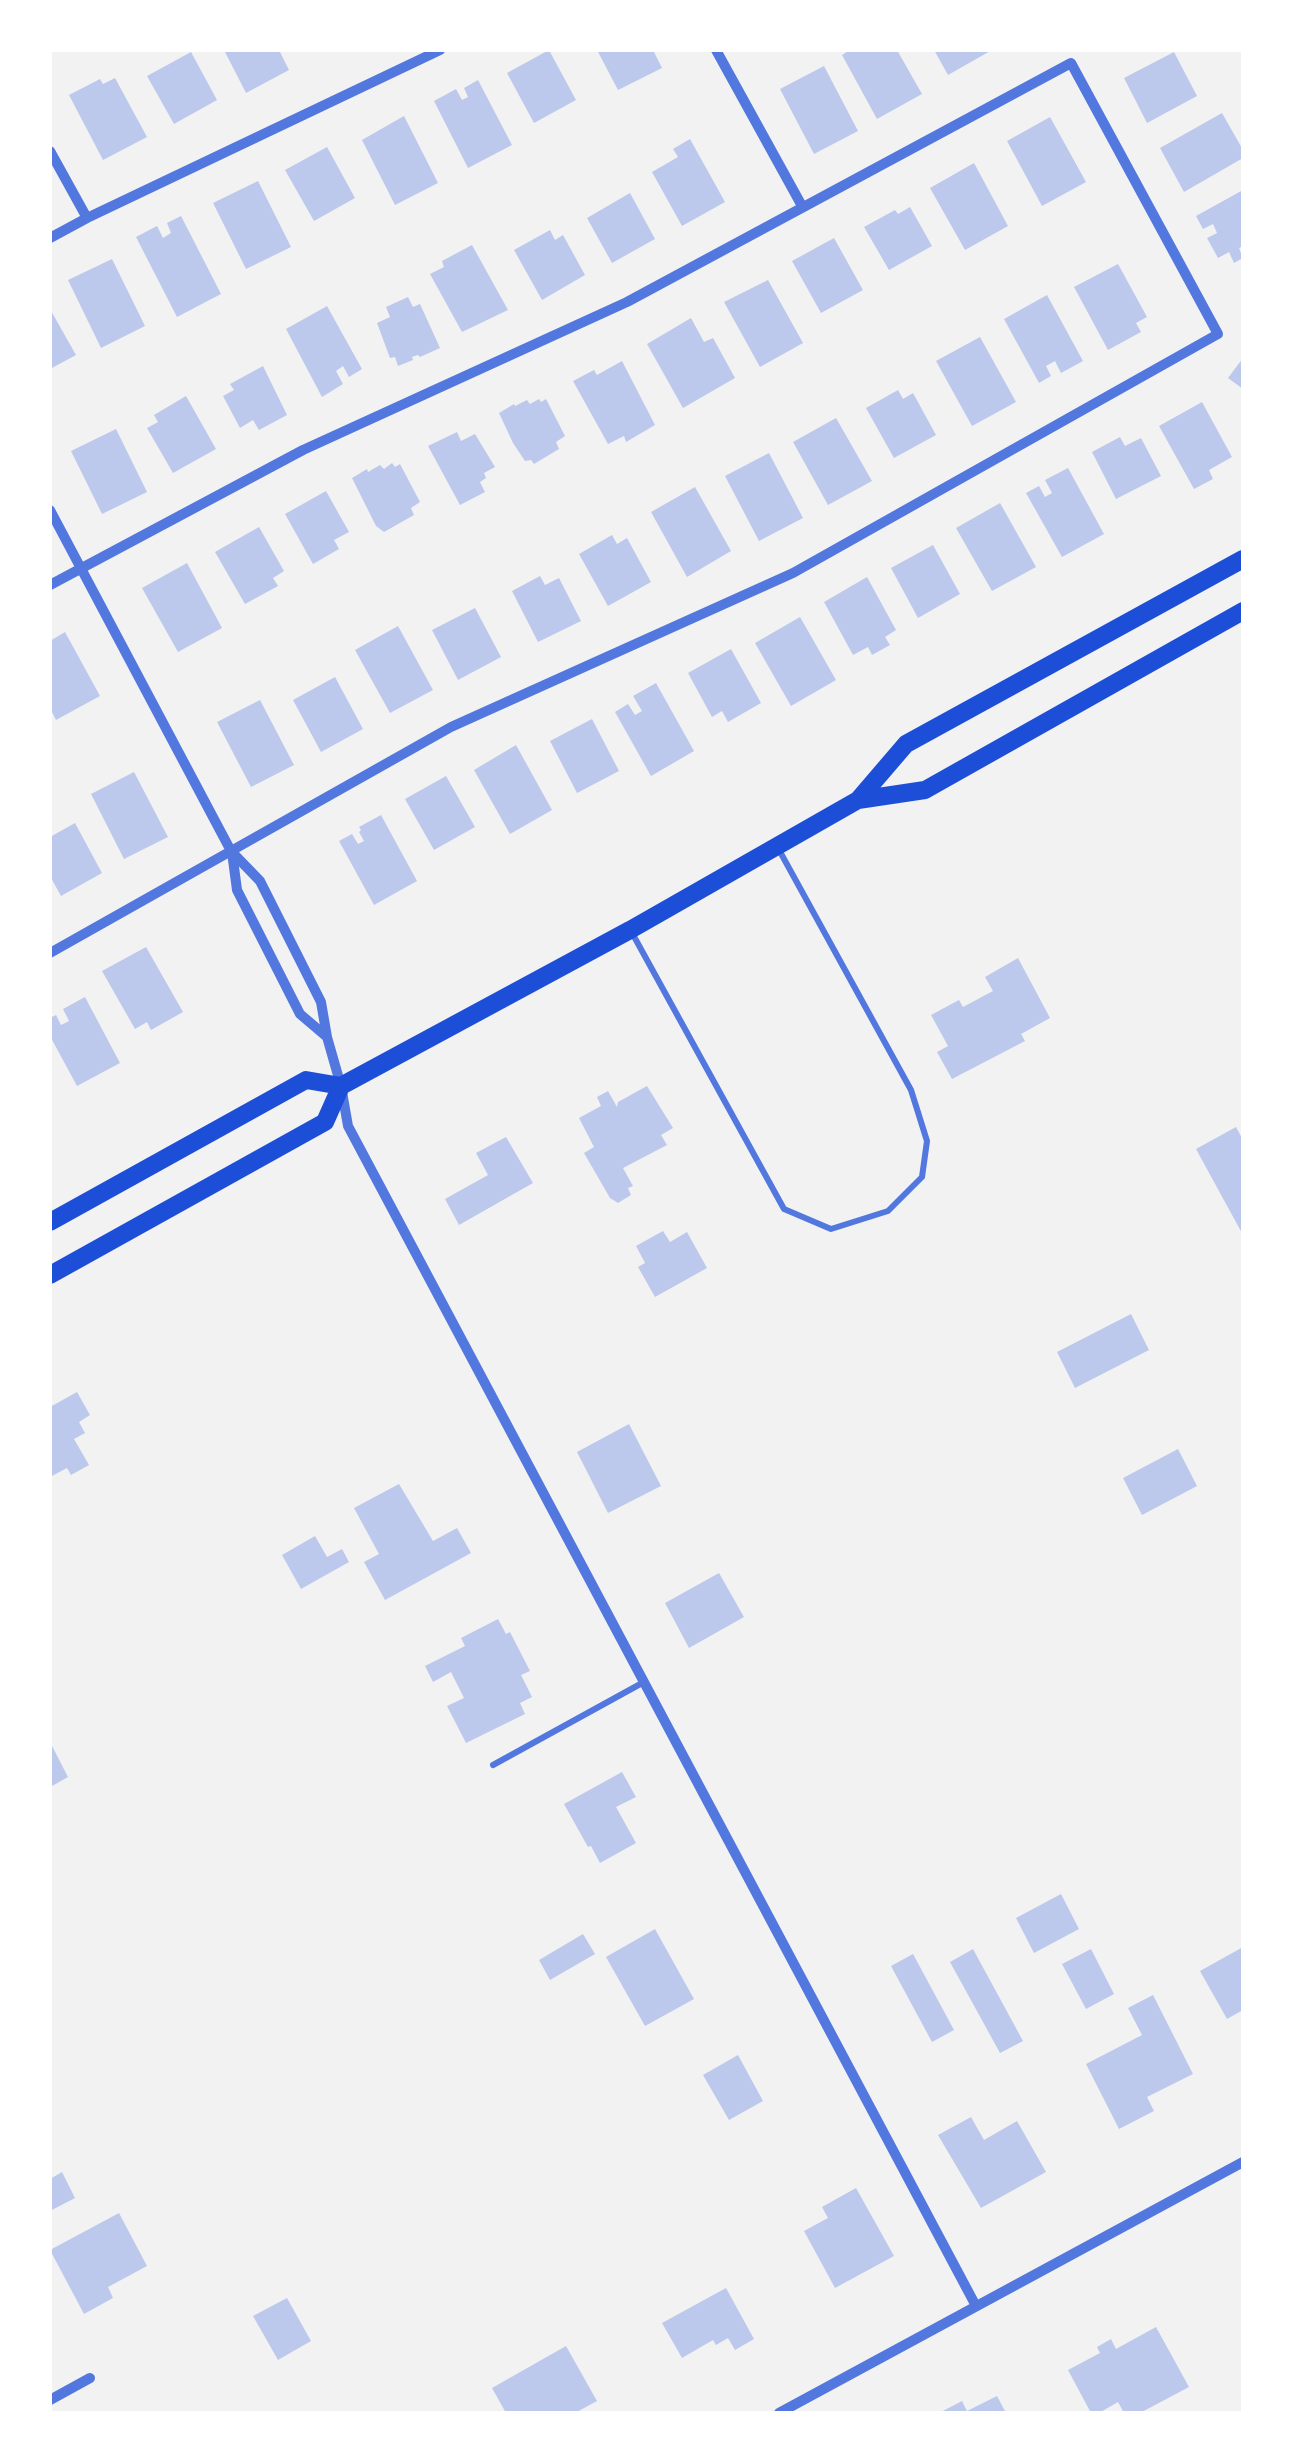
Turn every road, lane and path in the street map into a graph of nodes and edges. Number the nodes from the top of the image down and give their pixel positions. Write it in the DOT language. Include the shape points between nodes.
graph roads {
  1 [pos="440,50"];
  2 [pos="716,50"];
  3 [pos="50,151"];
  4 [pos="802,206"];
  5 [pos="87,218"];
  6 [pos="50,238"];
  7 [pos="50,510"];
  8 [pos="1243,559"];
  9 [pos="81,569"];
  10 [pos="50,585"];
  11 [pos="1243,611"];
  12 [pos="858,800"];
  13 [pos="778,846"];
  14 [pos="232,851"];
  15 [pos="630,930"];
  16 [pos="50,953"];
  17 [pos="326,1037"];
  18 [pos="341,1086"];
  19 [pos="50,1222"];
  20 [pos="50,1275"];
  21 [pos="644,1682"];
  22 [pos="493,1765"];
  23 [pos="1243,2162"];
  24 [pos="976,2306"];
  25 [pos="90,2378"];
  26 [pos="50,2400"];
  27 [pos="779,2413"];
  1 -- 5 [label="street"];
  2 -- 4 [label="street"];
  3 -- 5 [label="street"];
  4 -- 9 [label="street" via="627,302 303,450"];
  4 -- 14 [label="street" via="1072,64 1218,334 792,573 450,728"];
  5 -- 6 [label="street"];
  7 -- 9 [label="street"];
  8 -- 12 [label="main road" via="906,744"];
  9 -- 10 [label="street"];
  9 -- 14 [label="street"];
  11 -- 12 [label="main road" via="925,790"];
  12 -- 13 [label="main road"];
  13 -- 15 [label="main road"];
  13 -- 15 [label="lane" via="911,1090 927,1141 922,1177 888,1212 831,1228 784,1209"];
  14 -- 16 [label="street"];
  14 -- 17 [label="street" via="260,880 321,1002"];
  14 -- 17 [label="street" via="237,890 300,1014"];
  15 -- 18 [label="main road"];
  17 -- 18 [label="street"];
  18 -- 19 [label="main road" via="306,1080"];
  18 -- 20 [label="main road" via="324,1122"];
  18 -- 21 [label="street" via="348,1126"];
  21 -- 22 [label="lane"];
  21 -- 24 [label="street"];
  23 -- 24 [label="street"];
  24 -- 27 [label="street"];
  25 -- 26 [label="street"];
}
